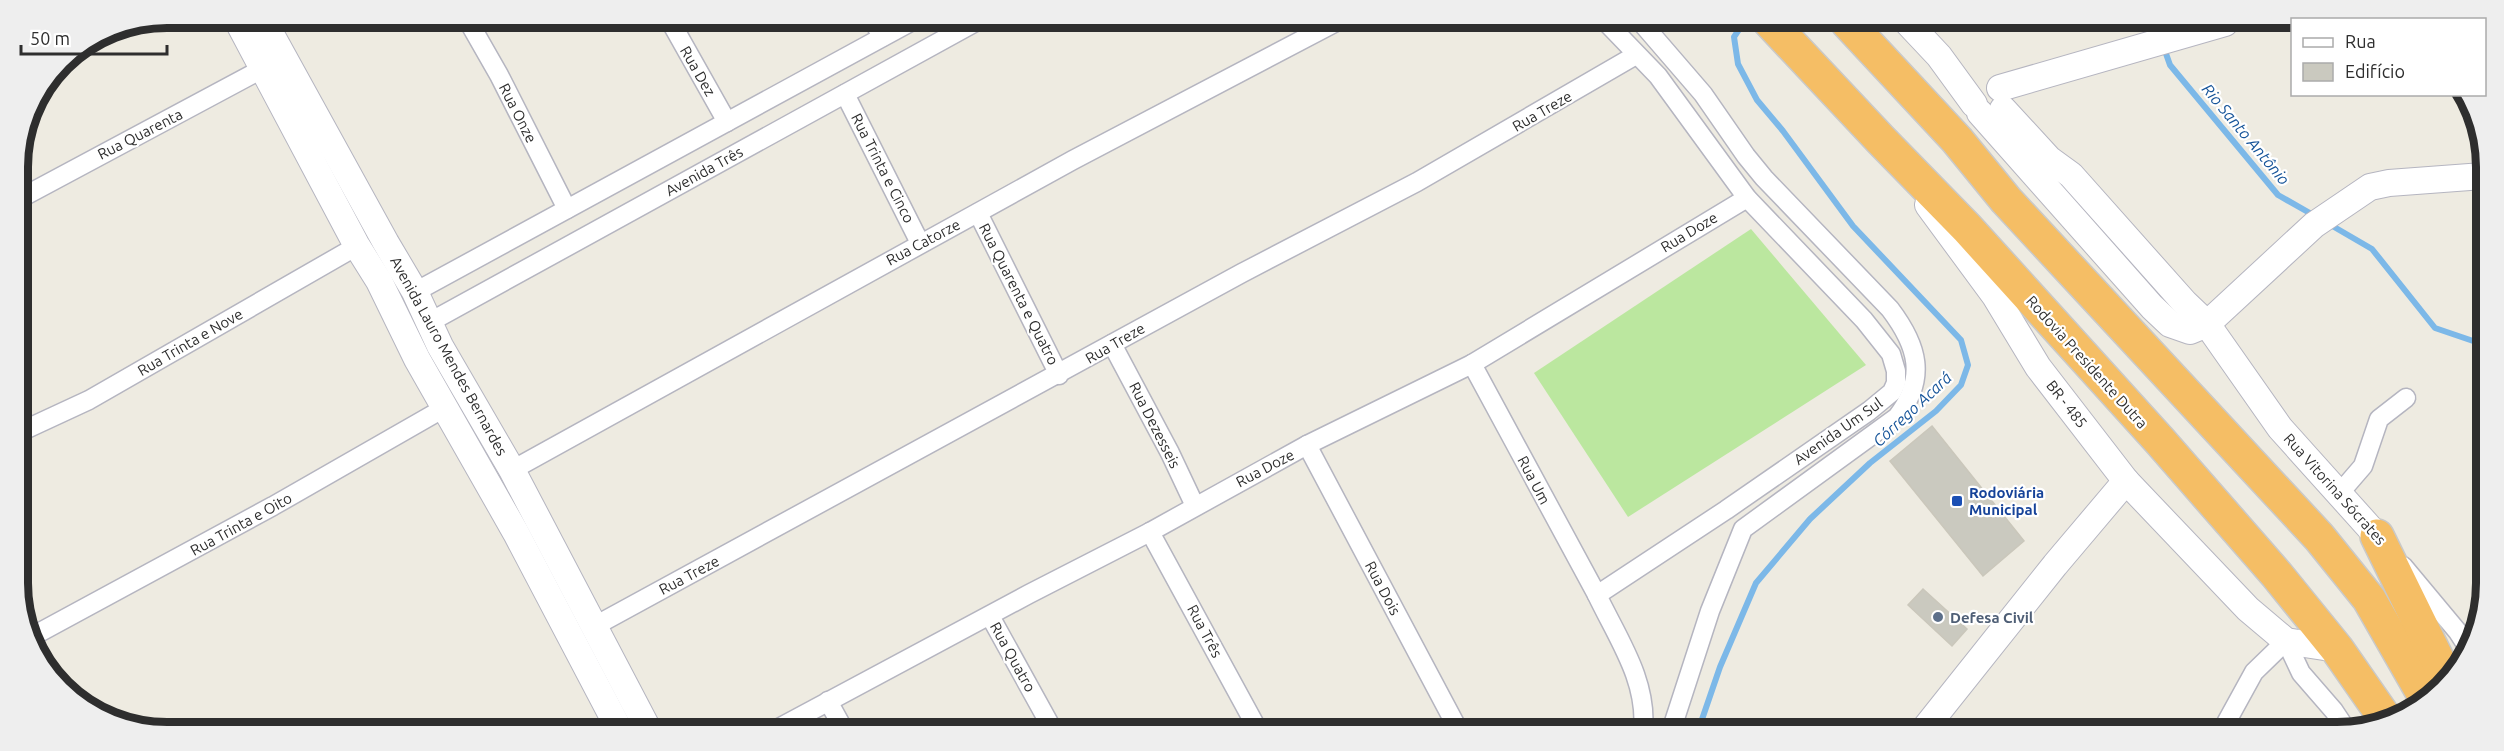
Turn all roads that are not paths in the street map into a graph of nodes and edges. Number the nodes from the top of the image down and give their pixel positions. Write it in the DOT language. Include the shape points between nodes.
graph roads {
  1 [pos="1324,28"];
  2 [pos="1611,28"];
  3 [pos="1646,28"];
  4 [pos="1776,28"];
  5 [pos="1853,28"];
  6 [pos="1913,28"];
  7 [pos="2207,28"];
  8 [pos="242,29"];
  9 [pos="267,29"];
  10 [pos="473,29"];
  11 [pos="674,29"];
  12 [pos="878,29"];
  13 [pos="898,29"];
  14 [pos="963,29"];
  15 [pos="882,37"];
  16 [pos="1636,56"];
  17 [pos="262,69"];
  18 [pos="781,92"];
  19 [pos="844,94"];
  20 [pos="1995,97"];
  21 [pos="797,120"];
  22 [pos="727,122"];
  23 [pos="1881,140"];
  24 [pos="328,163"];
  25 [pos="635,172"];
  26 [pos="2476,176"];
  27 [pos="29,194"];
  28 [pos="1747,198"];
  29 [pos="652,200"];
  30 [pos="567,209"];
  31 [pos="978,213"];
  32 [pos="920,243"];
  33 [pos="503,244"];
  34 [pos="357,246"];
  35 [pos="519,274"];
  36 [pos="415,292"];
  37 [pos="391,306"];
  38 [pos="430,322"];
  39 [pos="2206,324"];
  40 [pos="1112,344"];
  41 [pos="440,346"];
  42 [pos="417,359"];
  43 [pos="1472,363"];
  44 [pos="1059,375"];
  45 [pos="2406,398"];
  46 [pos="446,407"];
  47 [pos="28,428"];
  48 [pos="1307,445"];
  49 [pos="512,470"];
  50 [pos="2126,481"];
  51 [pos="2338,495"];
  52 [pos="1195,506"];
  53 [pos="1726,510"];
  54 [pos="1743,529"];
  55 [pos="1150,532"];
  56 [pos="2378,536"];
  57 [pos="547,565"];
  58 [pos="1597,596"];
  59 [pos="990,616"];
  60 [pos="593,627"];
  61 [pos="38,633"];
  62 [pos="2286,641"];
  63 [pos="2463,641"];
  64 [pos="2337,649"];
  65 [pos="2444,672"];
  66 [pos="2423,693"];
  67 [pos="828,701"];
  68 [pos="635,705"];
  69 [pos="2383,715"];
  70 [pos="615,722"];
  71 [pos="616,722"];
  72 [pos="644,722"];
  73 [pos="790,722"];
  74 [pos="840,722"];
  75 [pos="1049,722"];
  76 [pos="1254,722"];
  77 [pos="1454,722"];
  78 [pos="1643,722"];
  79 [pos="1674,722"];
  80 [pos="1930,722"];
  81 [pos="2226,722"];
  82 [pos="2341,722"];
  1 -- 31 [label="street, Rua Catorze"];
  2 -- 16 [label="street, Avenida Um Sul"];
  3 -- 54 [label="street, Avenida Um Sul" via="1703,94 1764,178 1890,309 1905,329 1917,366 1906,406 1897,417"];
  4 -- 23 [label="highway, Rodovia Presidente Dutra"];
  5 -- 66 [label="highway" via="1957,140 2006,200 2319,537 2368,599"];
  6 -- 20 [label="street" via="1939,56"];
  7 -- 20 [label="street" via="2144,45"];
  8 -- 17 [label="street, Avenida Lauro Mendes Bernardes"];
  9 -- 24 [label="street, Avenida Lauro Mendes Bernardes"];
  10 -- 30 [label="street, Rua Onze"];
  11 -- 22 [label="street, Rua Dez"];
  12 -- 15 [label="street"];
  13 -- 15 [label="street"];
  14 -- 19 [label="street, Avenida Três"];
  15 -- 18 [label="street"];
  16 -- 28 [label="street, Avenida Um Sul" via="1658,76"];
  16 -- 40 [label="street, Rua Treze" via="1418,182"];
  17 -- 24 [label="street, Avenida Lauro Mendes Bernardes"];
  17 -- 27 [label="street, Rua Quarenta"];
  18 -- 21 [label="street"];
  18 -- 22 [label="street"];
  19 -- 21 [label="street, Avenida Três"];
  19 -- 32 [label="street, Rua Trinta e Cinco"];
  20 -- 39 [label="street" via="2169,324 2190,331"];
  21 -- 29 [label="street, Avenida Três"];
  22 -- 25 [label="street"];
  23 -- 50 [label="street, BR - 485" via="1995,296 2038,367"];
  23 -- 64 [label="highway, Rodovia Presidente Dutra" via="1967,228 2160,441"];
  24 -- 34 [label="street, Avenida Lauro Mendes Bernardes"];
  24 -- 36 [label="street, Avenida Lauro Mendes Bernardes" via="380,234"];
  25 -- 29 [label="street"];
  25 -- 30 [label="street"];
  26 -- 39 [label="street" via="2370,187 2314,225"];
  28 -- 43 [label="street, Rua Doze"];
  28 -- 53 [label="street, Avenida Um Sul" via="1870,327 1891,354 1896,383 1876,406"];
  29 -- 35 [label="street, Avenida Três"];
  30 -- 33 [label="street"];
  31 -- 32 [label="street, Rua Catorze"];
  31 -- 44 [label="street, Rua Quarenta e Quatro"];
  32 -- 49 [label="street, Rua Catorze"];
  33 -- 35 [label="street"];
  33 -- 36 [label="street"];
  34 -- 37 [label="street, Avenida Lauro Mendes Bernardes"];
  34 -- 47 [label="street, Rua Trinta e Nove" via="89,400"];
  35 -- 38 [label="street, Avenida Três"];
  36 -- 37 [label="street"];
  36 -- 38 [label="street, Avenida Lauro Mendes Bernardes"];
  37 -- 42 [label="street, Avenida Lauro Mendes Bernardes"];
  38 -- 41 [label="street, Avenida Lauro Mendes Bernardes"];
  39 -- 51 [label="street, Rua Vitorina Sócrates" via="2265,409"];
  40 -- 44 [label="street, Rua Treze"];
  40 -- 52 [label="street, Rua Dezesseis"];
  41 -- 42 [label="street"];
  41 -- 49 [label="street, Avenida Lauro Mendes Bernardes"];
  42 -- 46 [label="street, Avenida Lauro Mendes Bernardes"];
  43 -- 48 [label="street, Rua Doze"];
  43 -- 58 [label="street, Rua Um"];
  44 -- 60 [label="street, Rua Treze"];
  45 -- 51 [label="street" via="2379,419 2362,466"];
  46 -- 57 [label="street, Avenida Lauro Mendes Bernardes"];
  46 -- 61 [label="street, Rua Trinta e Oito"];
  48 -- 52 [label="street, Rua Doze"];
  48 -- 77 [label="street, Rua Dois"];
  49 -- 57 [label="street, Avenida Lauro Mendes Bernardes"];
  50 -- 62 [label="street, BR - 485" via="2248,609"];
  50 -- 80 [label="street"];
  51 -- 56 [label="street, Rua Vitorina Sócrates"];
  52 -- 55 [label="street, Rua Doze"];
  53 -- 54 [label="street"];
  53 -- 58 [label="street, Avenida Um Sul"];
  54 -- 79 [label="street" via="1710,611"];
  55 -- 59 [label="street, Rua Doze"];
  55 -- 76 [label="street, Rua Três"];
  56 -- 63 [label="street, Rua Vitorina Sócrates"];
  56 -- 65 [label="highway"];
  57 -- 60 [label="street, Avenida Lauro Mendes Bernardes"];
  57 -- 70 [label="street, Avenida Lauro Mendes Bernardes"];
  58 -- 78 [label="street" via="1638,677"];
  59 -- 67 [label="street, Rua Doze"];
  59 -- 75 [label="street, Rua Quatro"];
  60 -- 68 [label="street, Avenida Lauro Mendes Bernardes"];
  62 -- 64 [label="street"];
  62 -- 81 [label="street" via="2254,672"];
  62 -- 82 [label="street" via="2301,673"];
  64 -- 69 [label="highway, Rodovia Presidente Dutra"];
  67 -- 73 [label="street, Rua Doze"];
  67 -- 74 [label="street"];
  68 -- 71 [label="street"];
  68 -- 72 [label="street, Avenida Lauro Mendes Bernardes"];
}
